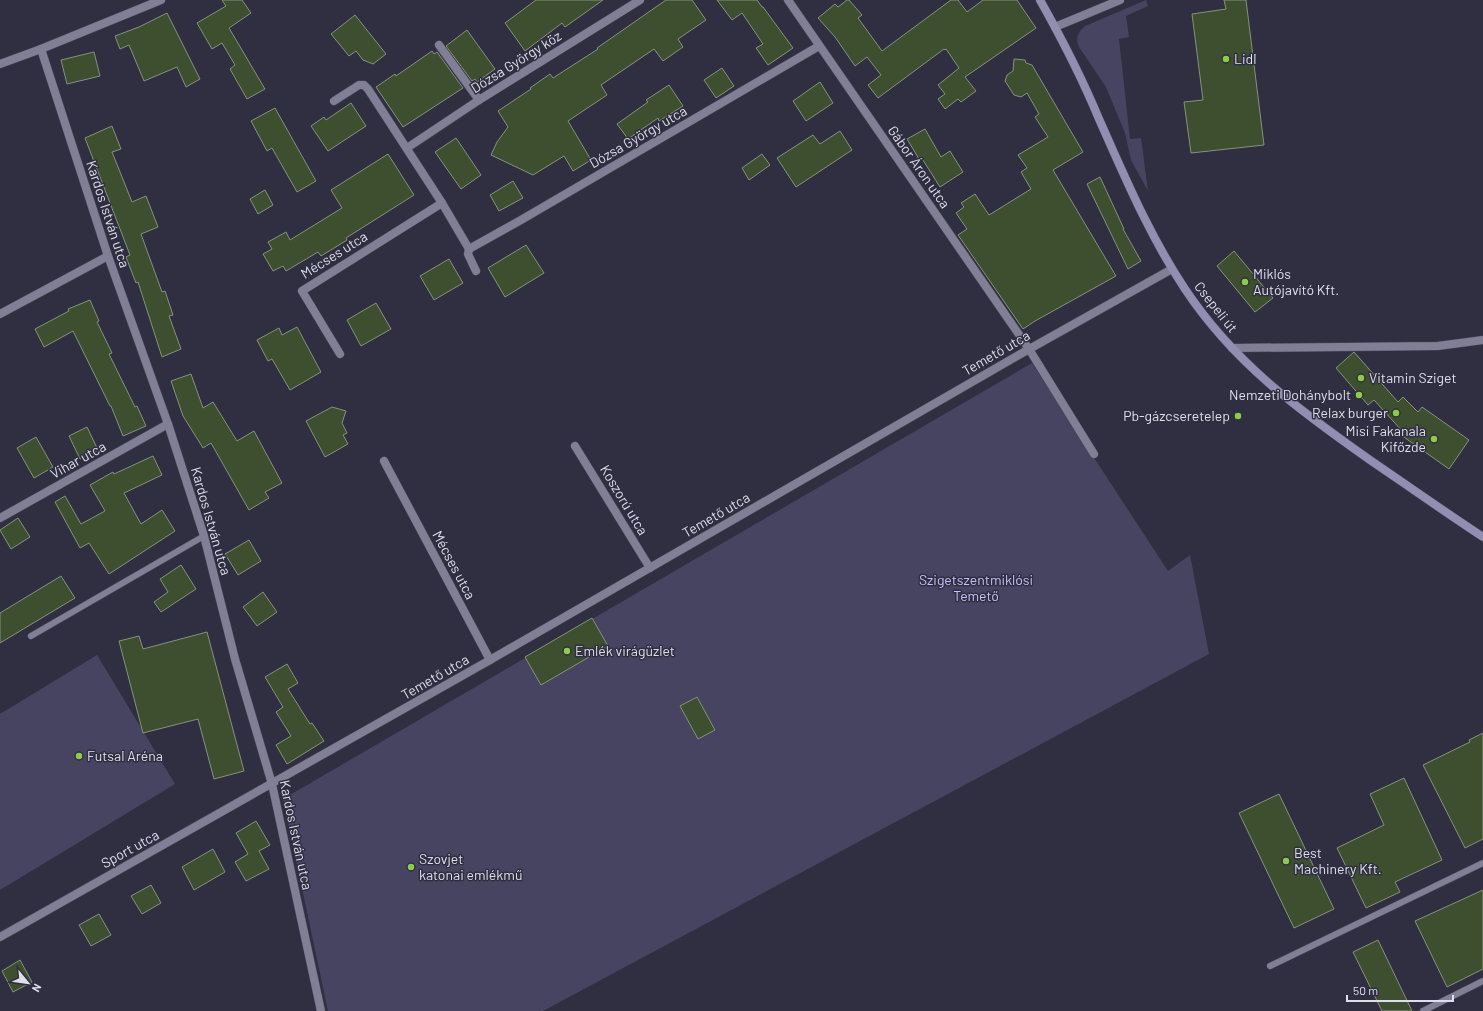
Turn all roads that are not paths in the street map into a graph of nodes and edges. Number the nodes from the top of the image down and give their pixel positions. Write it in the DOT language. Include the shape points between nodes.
graph roads {
  1 [pos="161,0"];
  2 [pos="640,0"];
  3 [pos="788,0"];
  4 [pos="1040,0"];
  5 [pos="1120,0"];
  6 [pos="1055,27"];
  7 [pos="439,45"];
  8 [pos="819,46"];
  9 [pos="41,49"];
  10 [pos="0,64"];
  11 [pos="479,100"];
  12 [pos="334,101"];
  13 [pos="408,148"];
  14 [pos="442,203"];
  15 [pos="469,249"];
  16 [pos="108,256"];
  17 [pos="1172,269"];
  18 [pos="476,271"];
  19 [pos="0,314"];
  20 [pos="1483,340"];
  21 [pos="1232,348"];
  22 [pos="1029,349"];
  23 [pos="340,354"];
  24 [pos="168,424"];
  25 [pos="576,446"];
  26 [pos="1094,454"];
  27 [pos="384,461"];
  28 [pos="0,518"];
  29 [pos="204,536"];
  30 [pos="1483,537"];
  31 [pos="650,568"];
  32 [pos="31,636"];
  33 [pos="490,660"];
  34 [pos="272,784"];
  35 [pos="1483,863"];
  36 [pos="0,937"];
  37 [pos="1270,966"];
  38 [pos="1483,981"];
  39 [pos="321,1011"];
  40 [pos="1424,1011"];
  1 -- 9 [label="street"];
  2 -- 11 [label="street, Dózsa György köz"];
  3 -- 8 [label="street, Gábor Áron utca"];
  4 -- 6 [label="street, Csepeli út"];
  5 -- 6 [label="street"];
  6 -- 17 [label="street, Csepeli út" via="1130,191"];
  7 -- 11 [label="street"];
  8 -- 15 [label="street, Dózsa György utca"];
  8 -- 22 [label="street, Gábor Áron utca"];
  9 -- 10 [label="street"];
  9 -- 16 [label="street, Kardos István utca"];
  11 -- 13 [label="street, Dózsa György köz"];
  12 -- 13 [label="street" via="359,85 364,85"];
  13 -- 14 [label="street"];
  14 -- 15 [label="street"];
  14 -- 23 [label="street, Mécses utca" via="302,291"];
  15 -- 18 [label="street" via="468,254"];
  16 -- 19 [label="street"];
  16 -- 24 [label="street, Kardos István utca"];
  17 -- 21 [label="street, Csepeli út" via="1197,307"];
  17 -- 22 [label="street, Temető utca"];
  20 -- 21 [label="street" via="1438,346"];
  21 -- 30 [label="street, Csepeli út" via="1302,412"];
  22 -- 26 [label="street, Gábor Áron utca"];
  22 -- 31 [label="street, Temető utca"];
  24 -- 28 [label="street, Vihar utca"];
  24 -- 29 [label="street, Kardos István utca"];
  25 -- 31 [label="street, Koszorú utca"];
  27 -- 33 [label="street, Mécses utca"];
  29 -- 32 [label="lane"];
  29 -- 34 [label="street, Kardos István utca" via="235,659"];
  31 -- 33 [label="street, Temető utca"];
  33 -- 34 [label="street, Temető utca"];
  34 -- 36 [label="street, Sport utca"];
  34 -- 39 [label="street, Kardos István utca"];
  35 -- 37 [label="lane"];
  38 -- 40 [label="lane"];
}
